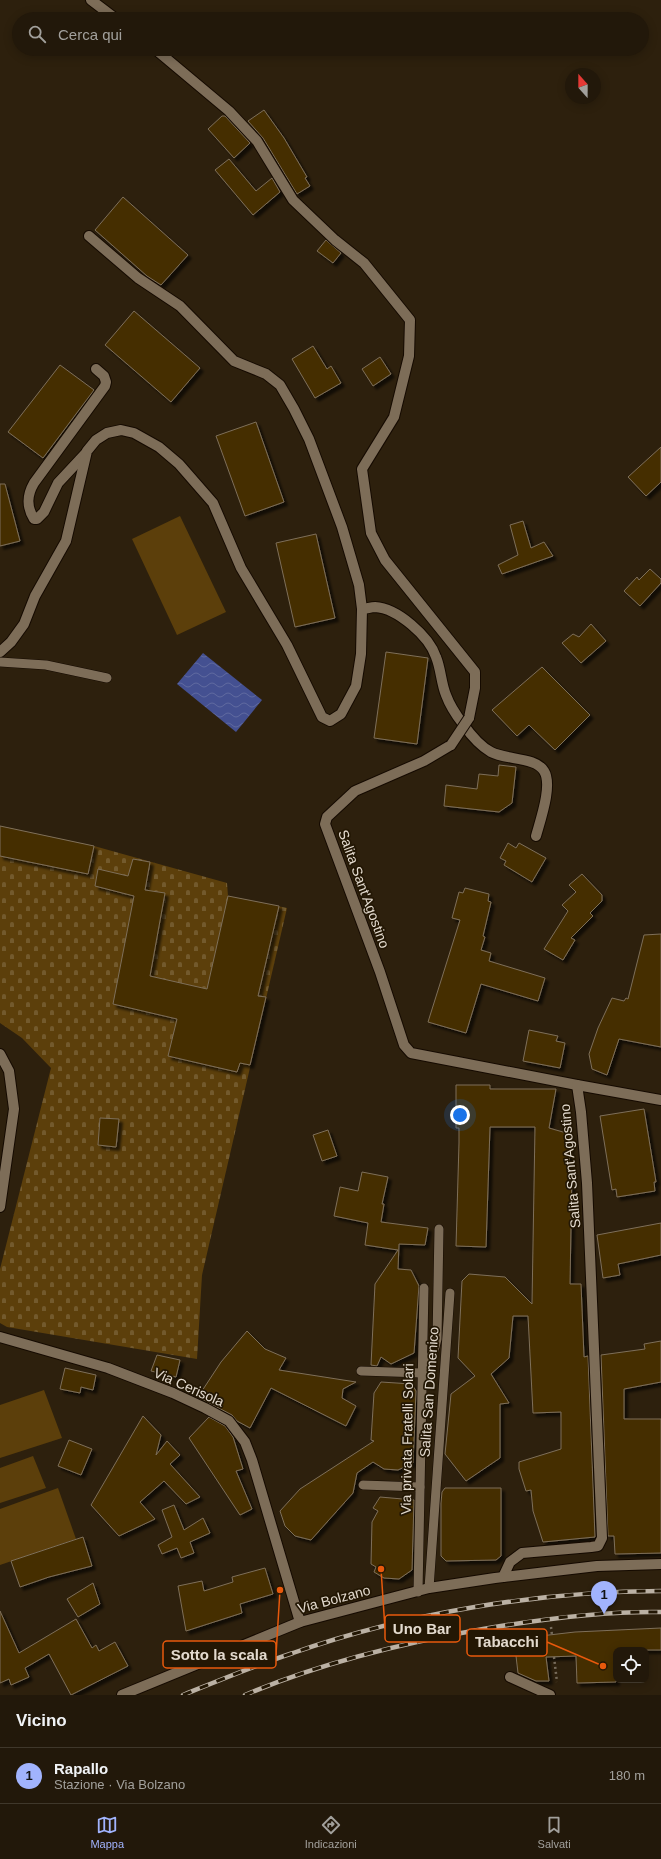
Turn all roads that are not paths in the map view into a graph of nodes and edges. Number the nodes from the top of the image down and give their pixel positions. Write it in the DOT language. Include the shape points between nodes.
graph roads {
  1 [pos="92,0"];
  2 [pos="107,12"];
  3 [pos="163,56"];
  4 [pos="88,236"];
  5 [pos="96,369"];
  6 [pos="87,451"];
  7 [pos="362,609"];
  8 [pos="0,652"];
  9 [pos="0,662"];
  10 [pos="107,678"];
  11 [pos="536,836"];
  12 [pos="0,1054"];
  13 [pos="577,1085"];
  14 [pos="661,1100"];
  15 [pos="0,1207"];
  16 [pos="439,1229"];
  17 [pos="424,1288"];
  18 [pos="450,1293"];
  19 [pos="0,1337"];
  20 [pos="361,1371"];
  21 [pos="422,1374"];
  22 [pos="362,1485"];
  23 [pos="420,1487"];
  24 [pos="661,1564"];
  25 [pos="503,1577"];
  26 [pos="429,1588"];
  27 [pos="418,1592"];
  28 [pos="300,1622"];
  29 [pos="510,1677"];
  30 [pos="122,1695"];
  31 [pos="550,1695"];
  1 -- 2 [label="street"];
  3 -- 13 [label="street, Salita Sant'Agostino, bridge" via="229,111 252,136 293,200 335,240 364,263 410,320 409,356 394,417 362,469 370,533 385,560 475,672 475,688 469,718 450,745 424,761 355,791 327,817 325,824 380,972 404,1046 411,1052"];
  4 -- 7 [label="street" via="138,278 180,306 234,361 266,374 280,385 309,439 342,527 359,585"];
  5 -- 6 [label="street" via="104,376 104,386 28,494 30,512 34,519 44,512 58,483"];
  6 -- 7 [label="street" via="106,433 121,430 134,433 159,447 179,464 214,503 241,568 287,645 322,717 330,721 341,714 356,686 361,654"];
  6 -- 8 [label="street" via="66,541 35,596 24,624"];
  7 -- 11 [label="street" via="375,607 398,615 419,630 436,655 446,696 470,734 490,751 506,758 534,762 544,770 547,788"];
  9 -- 10 [label="lane" via="46,665"];
  12 -- 15 [label="street" via="9,1071 14,1109"];
  13 -- 14 [label="street"];
  13 -- 25 [label="street, Salita Sant'Agostino" via="587,1183 602,1538 598,1546 522,1553 510,1562"];
  16 -- 21 [label="lane" via="436,1339 434,1350"];
  17 -- 21 [label="lane, Via privata Fratelli Solari"];
  18 -- 26 [label="lane, Salita San Domenico"];
  19 -- 28 [label="street, Via Cerisola" via="108,1368 173,1393 229,1421 245,1442 252,1460"];
  20 -- 21 [label="lane"];
  21 -- 23 [label="lane, Via privata Fratelli Solari"];
  22 -- 23 [label="lane"];
  23 -- 27 [label="lane, Via privata Fratelli Solari"];
  24 -- 25 [label="street, Via Bolzano" via="606,1565"];
  25 -- 26 [label="street, Via Bolzano"];
  26 -- 27 [label="street, Via Bolzano"];
  27 -- 28 [label="street, Via Bolzano"];
  28 -- 30 [label="street, Via Bolzano"];
  29 -- 31 [label="street"];
}
